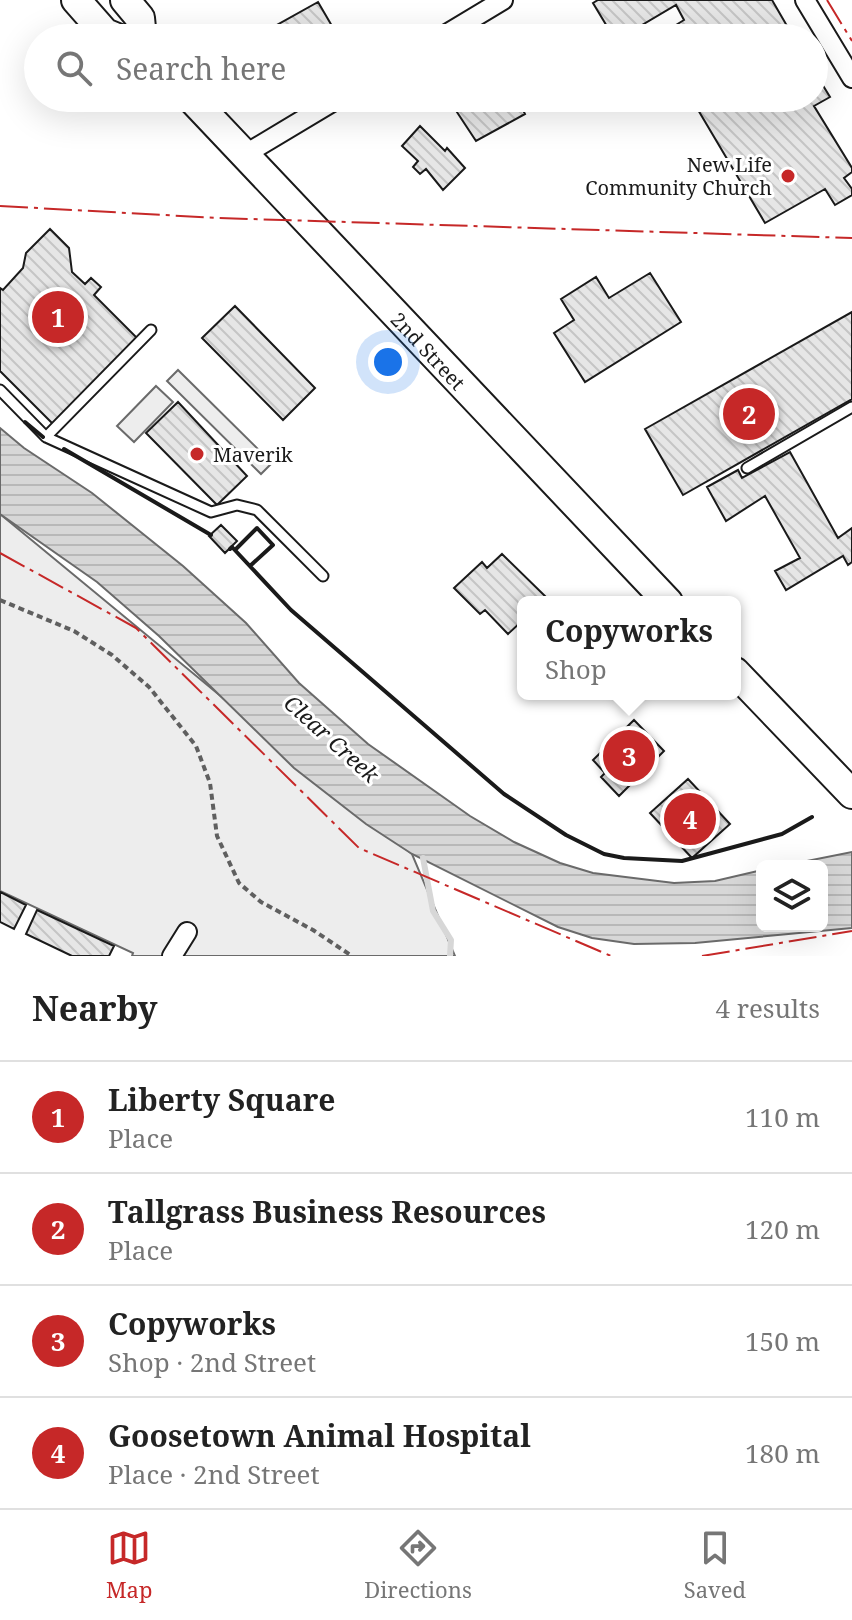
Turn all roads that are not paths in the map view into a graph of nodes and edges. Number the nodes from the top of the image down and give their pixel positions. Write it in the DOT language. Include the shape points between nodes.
graph roads {
  1 [pos="76,0"];
  2 [pos="125,0"];
  3 [pos="503,0"];
  4 [pos="805,0"];
  5 [pos="97,24"];
  6 [pos="141,24"];
  7 [pos="463,24"];
  8 [pos="819,24"];
  9 [pos="828,38"];
  10 [pos="852,78"];
  11 [pos="204,112"];
  12 [pos="316,112"];
  13 [pos="244,155"];
  14 [pos="151,330"];
  15 [pos="0,390"];
  16 [pos="852,407"];
  17 [pos="46,437"];
  18 [pos="747,468"];
  19 [pos="323,576"];
  20 [pos="662,596"];
  21 [pos="741,678"];
  22 [pos="852,794"];
  23 [pos="187,932"];
  24 [pos="172,956"];
  1 -- 5 [label="main road"];
  2 -- 6 [label="main road"];
  3 -- 7 [label="street"];
  4 -- 8 [label="street"];
  9 -- 10 [label="street"];
  11 -- 13 [label="main road, 2nd Street"];
  12 -- 13 [label="street"];
  13 -- 20 [label="main road, 2nd Street"];
  14 -- 17 [label="lane"];
  15 -- 17 [label="lane"];
  16 -- 18 [label="lane"];
  17 -- 19 [label="lane" via="211,512 237,505 257,510"];
  21 -- 22 [label="main road"];
  23 -- 24 [label="street"];
}
